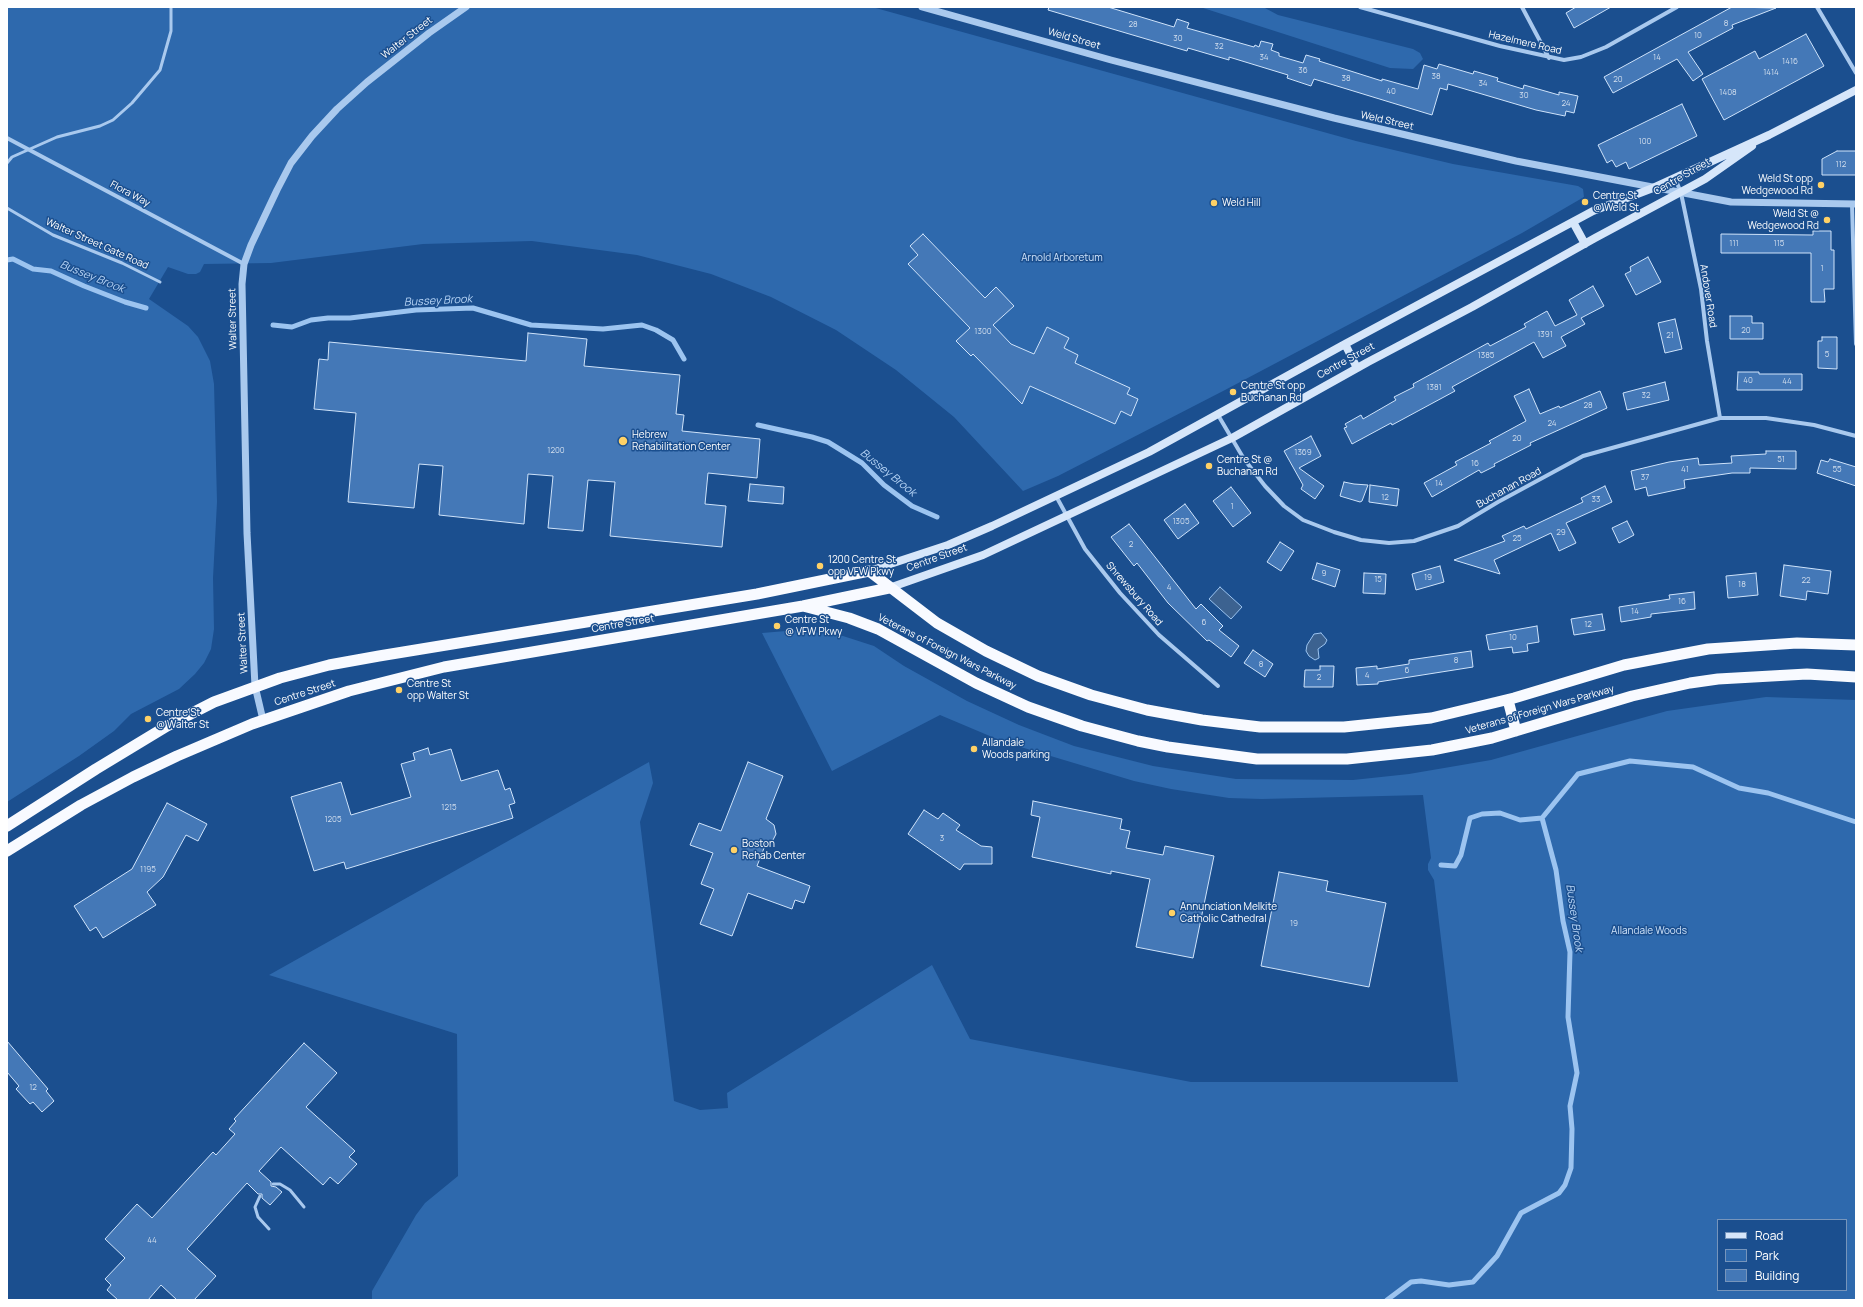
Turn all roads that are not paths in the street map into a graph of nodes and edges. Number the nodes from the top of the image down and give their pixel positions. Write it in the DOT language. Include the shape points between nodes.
graph roads {
  1 [pos="171,7"];
  2 [pos="466,7"];
  3 [pos="922,7"];
  4 [pos="1360,7"];
  5 [pos="1522,7"];
  6 [pos="1677,7"];
  7 [pos="1817,7"];
  8 [pos="1549,58"];
  9 [pos="1856,73"];
  10 [pos="1856,90"];
  11 [pos="1769,134"];
  12 [pos="7,138"];
  13 [pos="29,151"];
  14 [pos="7,163"];
  15 [pos="1675,178"];
  16 [pos="1653,188"];
  17 [pos="1680,193"];
  18 [pos="1854,204"];
  19 [pos="7,208"];
  20 [pos="1573,222"];
  21 [pos="1585,244"];
  22 [pos="244,264"];
  23 [pos="160,282"];
  24 [pos="1345,344"];
  25 [pos="1856,344"];
  26 [pos="1357,368"];
  27 [pos="1218,415"];
  28 [pos="1720,418"];
  29 [pos="1856,436"];
  30 [pos="1232,438"];
  31 [pos="1056,496"];
  32 [pos="1067,516"];
  33 [pos="869,571"];
  34 [pos="889,588"];
  35 [pos="803,606"];
  36 [pos="1856,645"];
  37 [pos="1856,677"];
  38 [pos="254,686"];
  39 [pos="1218,686"];
  40 [pos="1508,700"];
  41 [pos="263,720"];
  42 [pos="1516,731"];
  43 [pos="7,826"];
  44 [pos="7,851"];
  45 [pos="273,1184"];
  46 [pos="260,1196"];
  47 [pos="304,1207"];
  48 [pos="268,1229"];
  1 -- 13 [label="lane" via="171,31 160,70 132,103 113,120 57,137"];
  2 -- 22 [label="street, Walter Street" via="367,82 312,136 291,163"];
  3 -- 16 [label="street, Weld Street" via="1111,60 1334,118 1516,161"];
  4 -- 8 [label="street, Hazelmere Road"];
  5 -- 8 [label="street"];
  6 -- 8 [label="street, Hazelmere Road" via="1606,47 1581,57 1564,60"];
  7 -- 9 [label="street"];
  10 -- 11 [label="main road, Centre Street"];
  11 -- 15 [label="main road, Centre Street"];
  11 -- 17 [label="main road, Centre Street" via="1705,179"];
  12 -- 13 [label="street, Flora Way"];
  13 -- 14 [label="lane" via="12,157"];
  13 -- 22 [label="street, Flora Way"];
  15 -- 16 [label="main road, Centre Street"];
  15 -- 17 [label="street, Andover Road"];
  16 -- 17 [label="street, Weld Street"];
  16 -- 20 [label="main road, Centre Street" via="1593,211"];
  17 -- 18 [label="street, Weld Street" via="1731,202"];
  17 -- 21 [label="main road, Centre Street"];
  17 -- 28 [label="street, Andover Road" via="1701,289"];
  18 -- 25 [label="street"];
  19 -- 23 [label="lane, Walter Street Gate Road" via="53,235 122,263"];
  20 -- 21 [label="main road"];
  20 -- 24 [label="main road, Centre Street"];
  21 -- 26 [label="main road, Centre Street" via="1472,308"];
  22 -- 38 [label="street, Walter Street" via="242,284 246,525"];
  24 -- 26 [label="main road"];
  24 -- 27 [label="main road, Centre Street"];
  26 -- 30 [label="main road, Centre Street"];
  27 -- 30 [label="street, Buchanan Road"];
  27 -- 31 [label="main road, Centre Street" via="1149,452"];
  28 -- 29 [label="street, Buchanan Road" via="1766,418 1814,425"];
  28 -- 30 [label="street, Buchanan Road" via="1583,456 1458,526 1414,541 1389,543 1354,538 1303,520 1284,506 1265,486 1244,459"];
  30 -- 32 [label="main road, Centre Street"];
  31 -- 32 [label="street, Shrewsbury Road"];
  31 -- 33 [label="main road, Centre Street" via="948,545"];
  32 -- 34 [label="main road, Centre Street" via="983,554"];
  32 -- 39 [label="street, Shrewsbury Road" via="1085,549 1120,593 1159,635"];
  33 -- 34 [label="highway, Veterans of Foreign Wars Parkway"];
  33 -- 38 [label="highway, Centre Street" via="757,594 366,658 308,670"];
  34 -- 35 [label="highway, Centre Street"];
  34 -- 40 [label="highway, Veterans of Foreign Wars Parkway" via="937,623 1012,664 1085,693 1175,716 1260,727 1344,727 1430,718"];
  35 -- 41 [label="highway, Centre Street" via="432,669 349,691"];
  35 -- 42 [label="highway, Veterans of Foreign Wars Parkway" via="849,618 878,629 962,676 1028,707 1109,734 1168,748 1257,759 1347,759 1432,750"];
  36 -- 40 [label="highway, Veterans of Foreign Wars Parkway" via="1767,644 1680,653 1624,665"];
  37 -- 42 [label="highway, Veterans of Foreign Wars Parkway" via="1807,674 1747,676 1690,683 1632,696"];
  38 -- 41 [label="street, Walter Street"];
  38 -- 43 [label="highway, Centre Street" via="161,729"];
  40 -- 42 [label="highway"];
  41 -- 44 [label="highway, Centre Street" via="200,745 133,777"];
  45 -- 47 [label="lane" via="280,1184 290,1190"];
  46 -- 48 [label="lane" via="256,1207 258,1217"];
}
